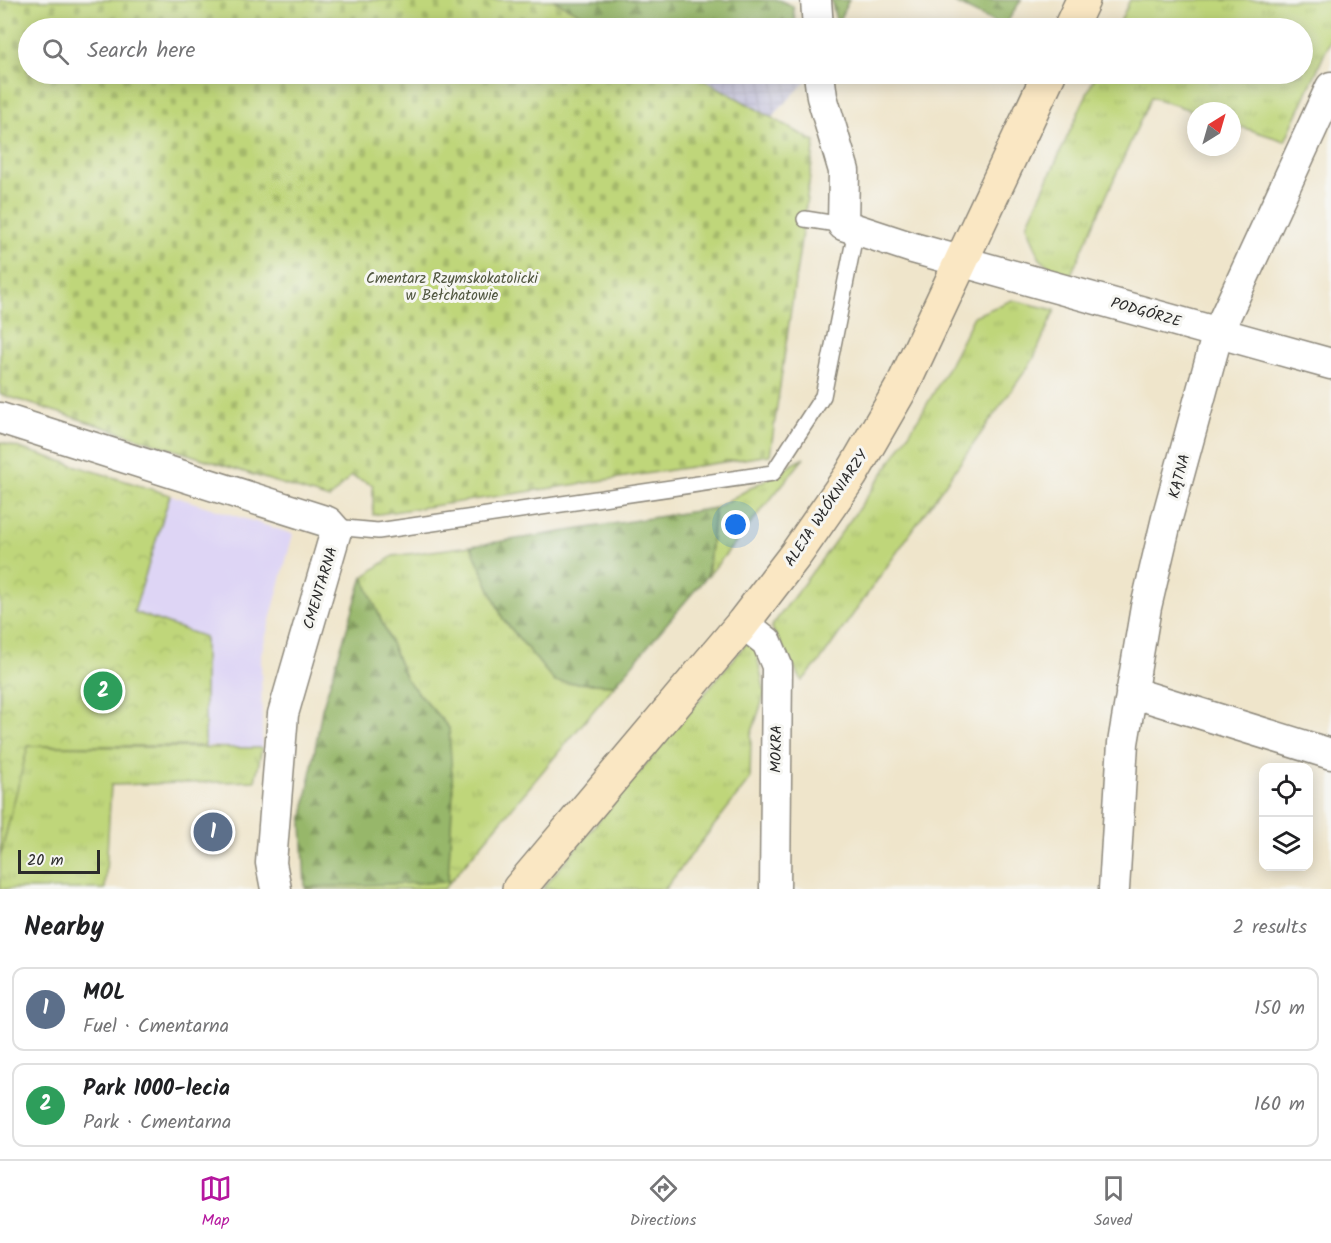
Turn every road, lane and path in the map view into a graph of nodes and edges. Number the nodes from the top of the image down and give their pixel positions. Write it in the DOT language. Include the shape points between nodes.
graph roads {
  1 [pos="816,0"];
  2 [pos="1083,0"];
  3 [pos="817,18"];
  4 [pos="1075,18"];
  5 [pos="820,84"];
  6 [pos="1044,84"];
  7 [pos="1331,87"];
  8 [pos="805,219"];
  9 [pos="850,228"];
  10 [pos="962,260"];
  11 [pos="1218,332"];
  12 [pos="1331,364"];
  13 [pos="0,418"];
  14 [pos="336,531"];
  15 [pos="742,623"];
  16 [pos="1131,692"];
  17 [pos="1331,754"];
  18 [pos="276,889"];
  19 [pos="519,889"];
  20 [pos="775,889"];
  21 [pos="1114,889"];
  1 -- 3 [label="street"];
  2 -- 4 [label="main road"];
  5 -- 9 [label="street" via="844,171"];
  6 -- 10 [label="main road, ALEJA WŁÓKNIARZY"];
  7 -- 11 [label="street, KĄTNA"];
  8 -- 9 [label="lane"];
  9 -- 10 [label="street, PODGÓRZE"];
  9 -- 14 [label="lane" via="823,396 773,473 378,531"];
  10 -- 11 [label="street, PODGÓRZE"];
  10 -- 15 [label="main road, ALEJA WŁÓKNIARZY" via="903,385 851,474"];
  11 -- 12 [label="street, PODGÓRZE"];
  11 -- 16 [label="street, KĄTNA" via="1167,518"];
  13 -- 14 [label="street, CMENTARNA" via="328,522"];
  14 -- 18 [label="street, CMENTARNA" via="283,714 271,863"];
  15 -- 19 [label="main road, ALEJA WŁÓKNIARZY"];
  15 -- 20 [label="street, MOKRA" via="767,642 777,666"];
  16 -- 17 [label="street"];
  16 -- 21 [label="street, KĄTNA" via="1122,743"];
}
